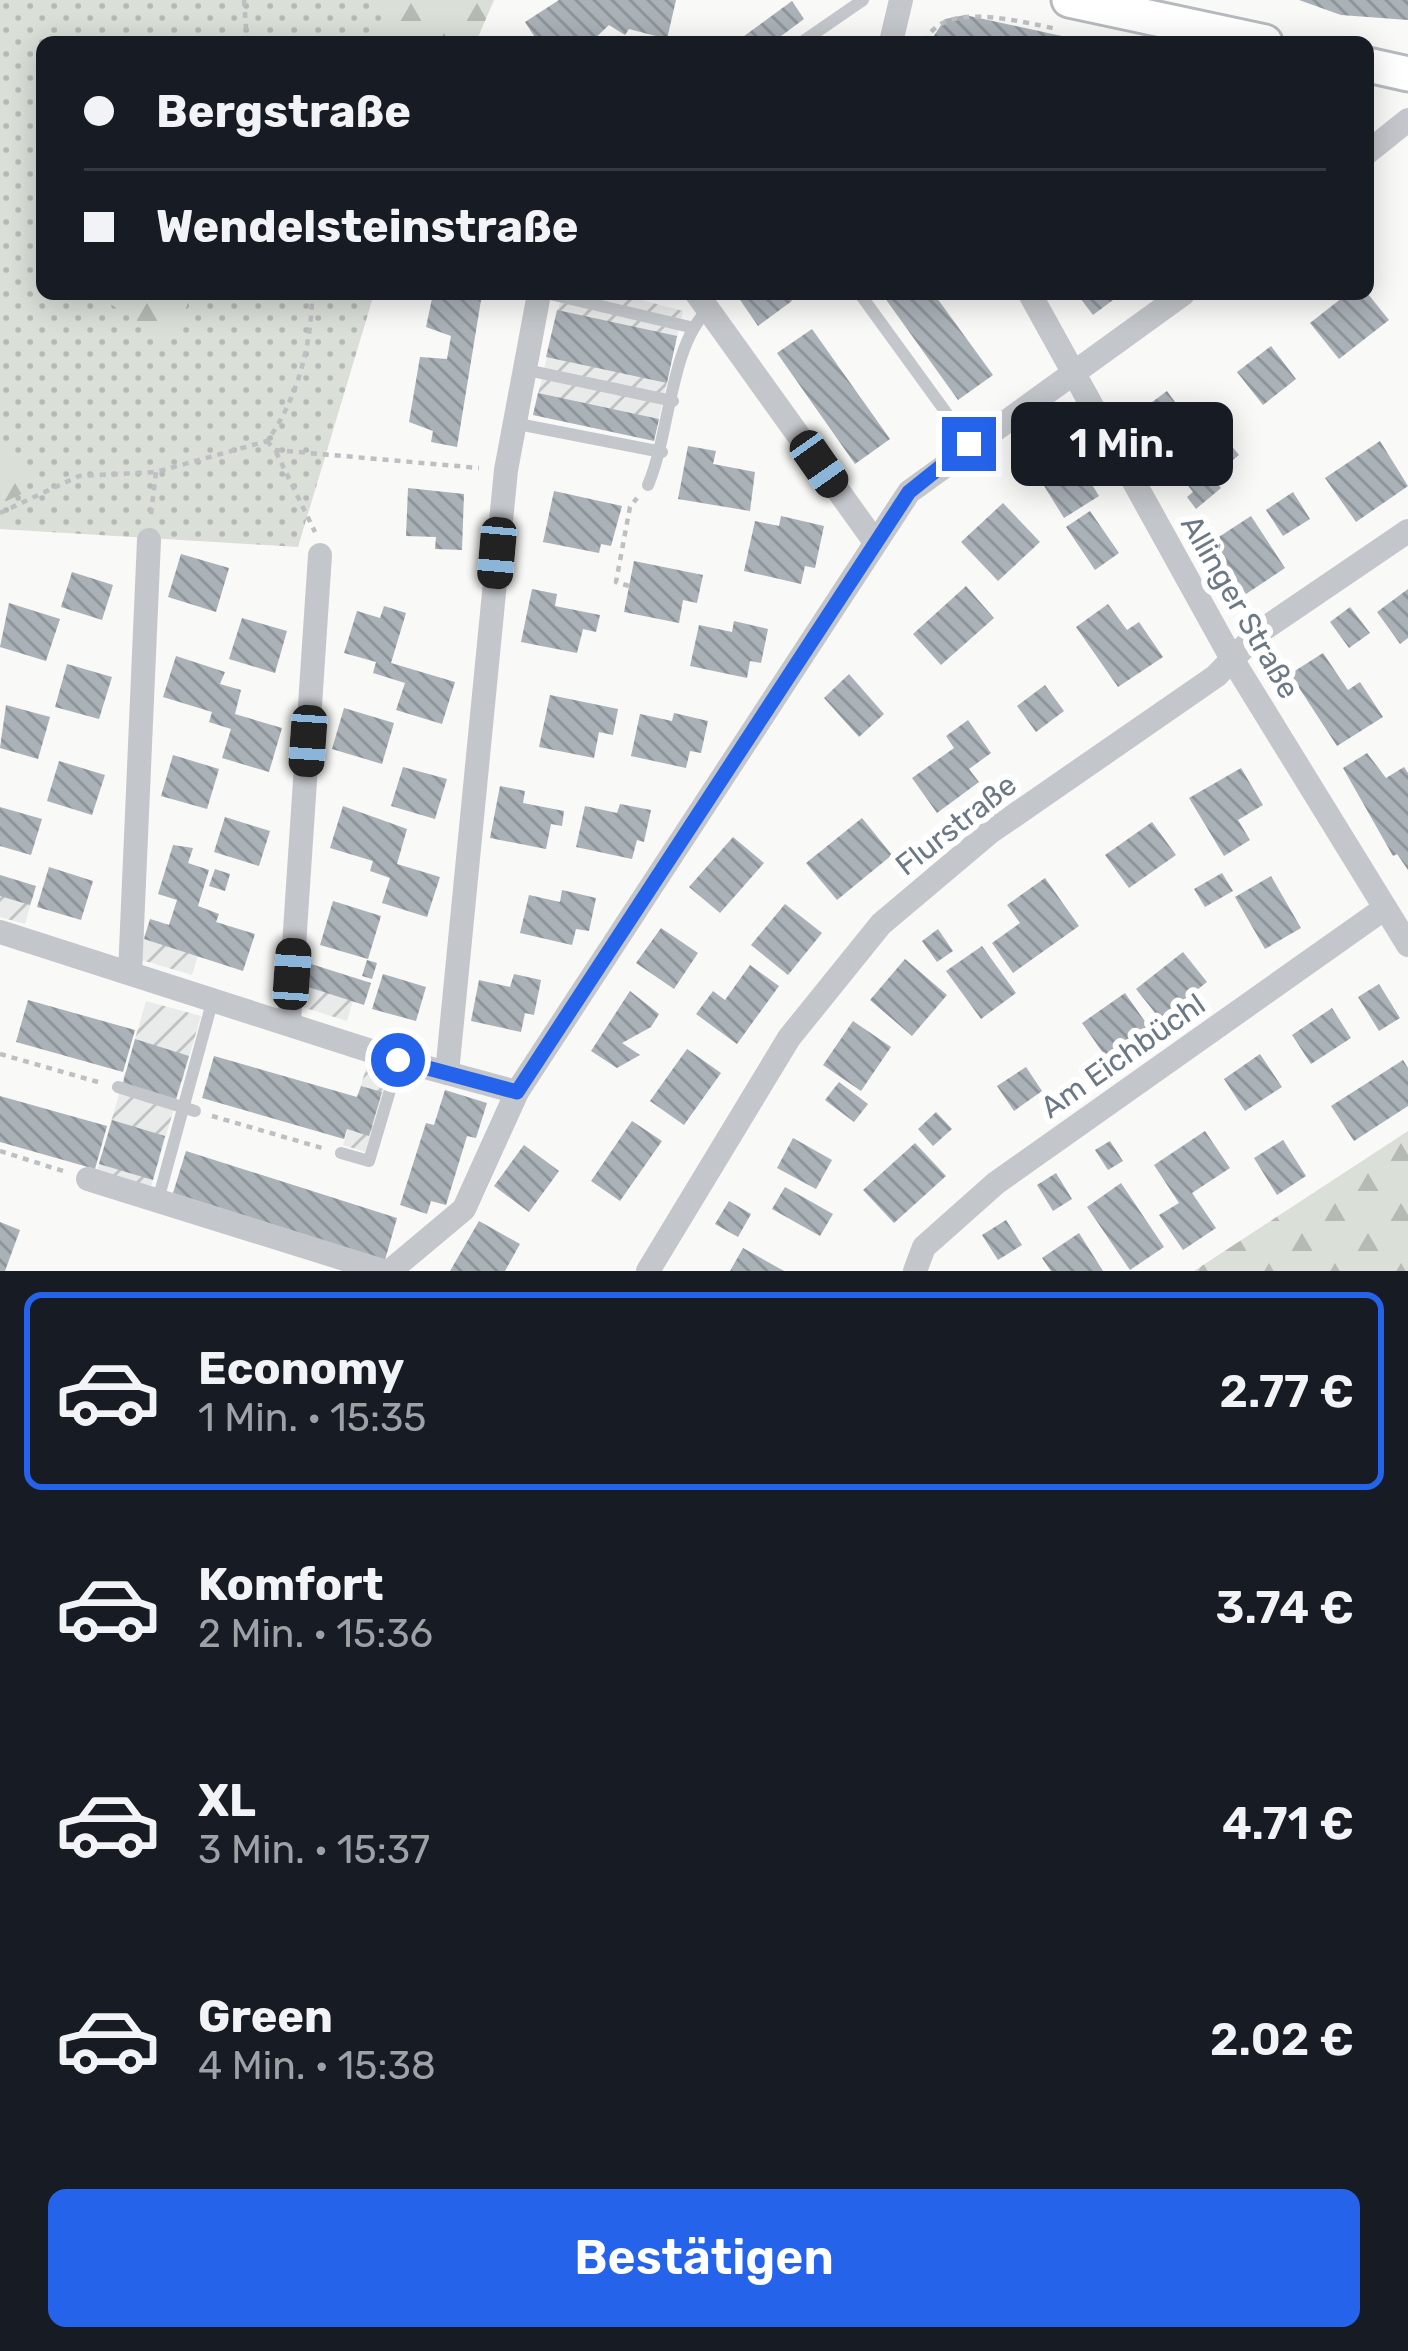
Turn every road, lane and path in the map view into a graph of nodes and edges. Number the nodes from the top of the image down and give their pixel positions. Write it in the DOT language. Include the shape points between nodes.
graph roads {
  1 [pos="863,0"];
  2 [pos="901,0"];
  3 [pos="247,1"];
  4 [pos="1068,16"];
  5 [pos="247,36"];
  6 [pos="811,36"];
  7 [pos="892,36"];
  8 [pos="927,36"];
  9 [pos="1207,36"];
  10 [pos="1374,66"];
  11 [pos="1408,74"];
  12 [pos="1408,120"];
  13 [pos="1374,147"];
  14 [pos="312,300"];
  15 [pos="538,300"];
  16 [pos="606,300"];
  17 [pos="864,300"];
  18 [pos="1033,300"];
  19 [pos="1175,300"];
  20 [pos="698,310"];
  21 [pos="521,369"];
  22 [pos="1076,373"];
  23 [pos="673,401"];
  24 [pos="512,423"];
  25 [pos="267,441"];
  26 [pos="969,444"];
  27 [pos="275,450"];
  28 [pos="662,452"];
  29 [pos="506,470"];
  30 [pos="156,472"];
  31 [pos="648,485"];
  32 [pos="630,507"];
  33 [pos="0,512"];
  34 [pos="1408,531"];
  35 [pos="148,540"];
  36 [pos="875,542"];
  37 [pos="320,555"];
  38 [pos="629,586"];
  39 [pos="1232,659"];
  40 [pos="1385,908"];
  41 [pos="0,932"];
  42 [pos="1408,945"];
  43 [pos="130,973"];
  44 [pos="213,998"];
  45 [pos="289,1021"];
  46 [pos="0,1054"];
  47 [pos="398,1060"];
  48 [pos="447,1072"];
  49 [pos="118,1088"];
  50 [pos="517,1092"];
  51 [pos="189,1110"];
  52 [pos="0,1151"];
  53 [pos="341,1153"];
  54 [pos="88,1179"];
  55 [pos="158,1200"];
  56 [pos="386,1271"];
  57 [pos="647,1271"];
  58 [pos="915,1271"];
  1 -- 6 [label="lane"];
  2 -- 7 [label="street"];
  3 -- 5 [label="path"];
  4 -- 8 [label="path" via="951,12 934,20"];
  4 -- 9 [label="main road"];
  10 -- 11 [label="main road"];
  12 -- 13 [label="street"];
  14 -- 25 [label="path" via="296,384"];
  15 -- 21 [label="street"];
  16 -- 20 [label="lane"];
  17 -- 26 [label="lane"];
  18 -- 22 [label="street, Allinger Straße"];
  19 -- 22 [label="street"];
  20 -- 23 [label="lane"];
  20 -- 36 [label="street"];
  21 -- 23 [label="lane"];
  21 -- 24 [label="street"];
  22 -- 26 [label="street"];
  22 -- 39 [label="street, Allinger Straße"];
  23 -- 28 [label="lane"];
  24 -- 28 [label="lane"];
  24 -- 29 [label="street"];
  25 -- 27 [label="path"];
  25 -- 30 [label="path"];
  26 -- 36 [label="street" via="909,492"];
  27 -- 29 [label="path"];
  27 -- 37 [label="path" via="304,501"];
  28 -- 31 [label="lane"];
  29 -- 48 [label="street"];
  30 -- 33 [label="path" via="79,476"];
  30 -- 35 [label="path"];
  32 -- 38 [label="path" via="616,582"];
  34 -- 39 [label="street, Flurstraße"];
  35 -- 43 [label="street"];
  36 -- 50 [label="street"];
  37 -- 45 [label="street"];
  39 -- 40 [label="street, Allinger Straße"];
  39 -- 57 [label="street, Flurstraße" via="989,832 881,924 789,1039"];
  40 -- 42 [label="street, Allinger Straße"];
  40 -- 58 [label="street, Am Eichbüchl" via="996,1183 924,1247"];
  41 -- 43 [label="street"];
  43 -- 44 [label="street"];
  44 -- 45 [label="street"];
  44 -- 51 [label="lane"];
  45 -- 47 [label="street"];
  46 -- 49 [label="path"];
  47 -- 48 [label="street"];
  47 -- 53 [label="lane" via="369,1161"];
  48 -- 50 [label="street"];
  49 -- 51 [label="lane"];
  50 -- 56 [label="street" via="464,1209"];
  51 -- 53 [label="path"];
  51 -- 55 [label="lane"];
  52 -- 54 [label="path"];
  54 -- 55 [label="street"];
  55 -- 56 [label="street"];
}
